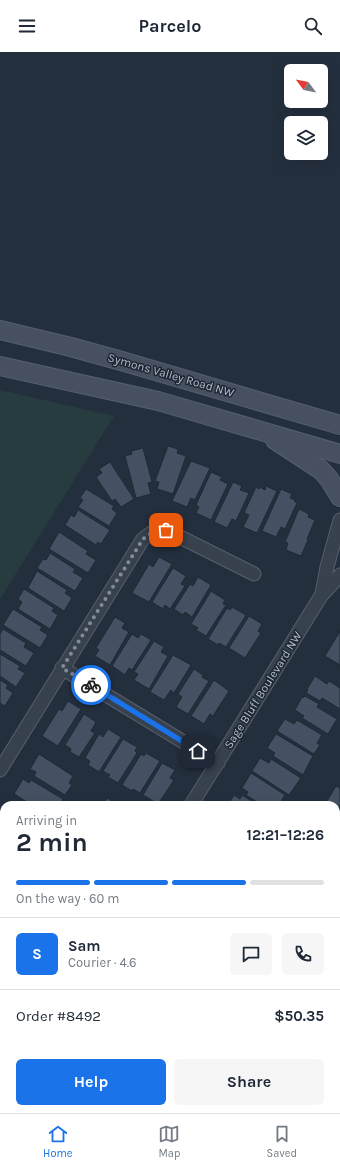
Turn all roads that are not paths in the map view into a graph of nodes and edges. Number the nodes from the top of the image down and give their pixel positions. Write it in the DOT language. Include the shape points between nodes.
graph roads {
  1 [pos="0,330"];
  2 [pos="0,366"];
  3 [pos="340,424"];
  4 [pos="262,430"];
  5 [pos="340,454"];
  6 [pos="340,497"];
  7 [pos="340,520"];
  8 [pos="254,574"];
  9 [pos="340,575"];
  10 [pos="322,596"];
  11 [pos="62,668"];
  12 [pos="218,763"];
  13 [pos="0,770"];
  14 [pos="194,801"];
  1 -- 3 [label="main road, Symons Valley Road NW" via="71,347"];
  2 -- 4 [label="main road" via="158,401"];
  4 -- 5 [label="main road"];
  4 -- 6 [label="main road" via="321,470"];
  7 -- 10 [label="street, Sage Bluff Boulevard NW"];
  8 -- 11 [label="street" via="166,530 154,531 143,539"];
  9 -- 10 [label="street, Sage Bluff Boulevard NW"];
  10 -- 12 [label="street, Sage Bluff Boulevard NW"];
  11 -- 12 [label="street"];
  11 -- 13 [label="street"];
  12 -- 14 [label="street, Sage Bluff Boulevard NW"];
}
